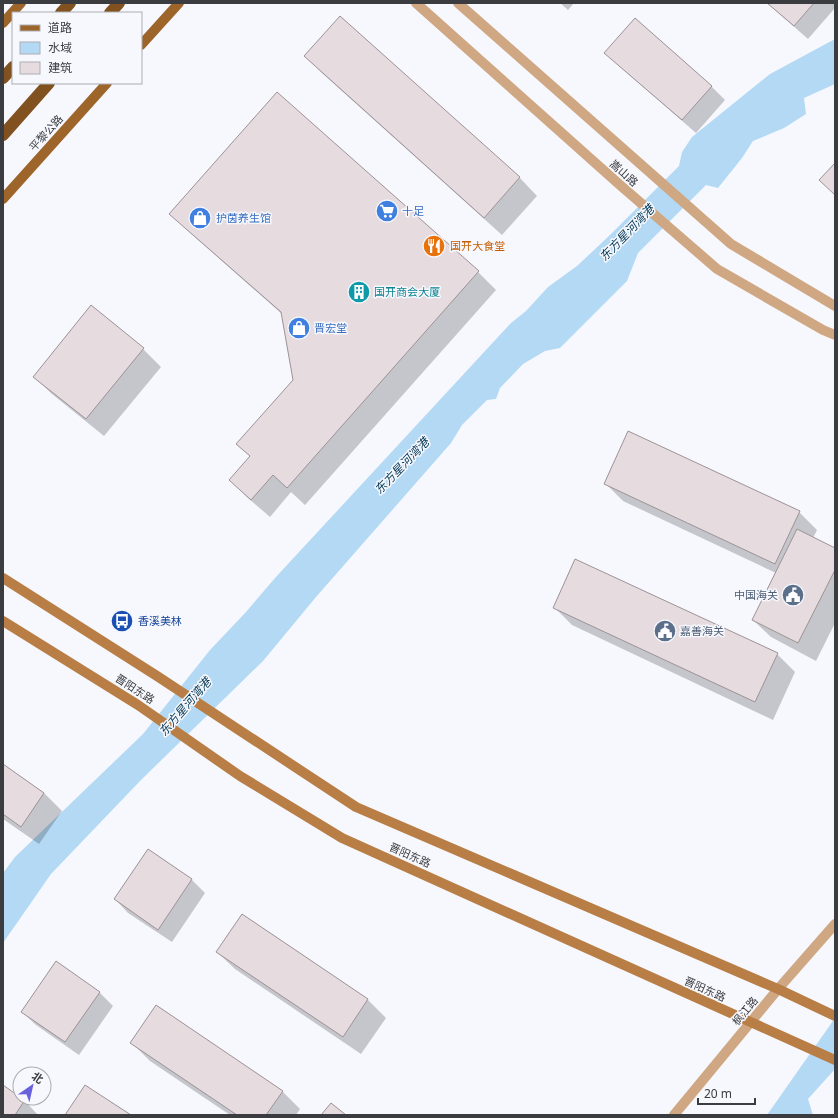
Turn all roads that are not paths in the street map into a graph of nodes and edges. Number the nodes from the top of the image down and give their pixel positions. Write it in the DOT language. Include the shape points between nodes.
graph roads {
  1 [pos="21,3"];
  2 [pos="70,3"];
  3 [pos="119,3"];
  4 [pos="179,3"];
  5 [pos="416,3"];
  6 [pos="458,3"];
  7 [pos="13,12"];
  8 [pos="62,12"];
  9 [pos="111,12"];
  10 [pos="12,13"];
  11 [pos="3,23"];
  12 [pos="142,44"];
  13 [pos="12,68"];
  14 [pos="3,78"];
  15 [pos="48,84"];
  16 [pos="106,84"];
  17 [pos="3,135"];
  18 [pos="3,199"];
  19 [pos="835,306"];
  20 [pos="835,335"];
  21 [pos="3,578"];
  22 [pos="3,621"];
  23 [pos="835,924"];
  24 [pos="778,989"];
  25 [pos="835,1016"];
  26 [pos="751,1022"];
  27 [pos="835,1060"];
  28 [pos="674,1115"];
  1 -- 7 [label="main road"];
  2 -- 8 [label="highway"];
  3 -- 9 [label="highway"];
  4 -- 12 [label="main road"];
  5 -- 20 [label="street, 嵩山路" via="716,269"];
  6 -- 19 [label="street, 嵩山路" via="731,244"];
  10 -- 11 [label="main road"];
  13 -- 14 [label="highway"];
  15 -- 17 [label="highway"];
  16 -- 18 [label="main road, 平黎公路"];
  21 -- 24 [label="main road, 晋阳东路" via="356,807"];
  22 -- 26 [label="main road, 晋阳东路" via="138,705 240,776 342,838"];
  23 -- 24 [label="street, 枫江路"];
  24 -- 25 [label="main road, 晋阳东路"];
  24 -- 26 [label="street, 枫江路"];
  26 -- 27 [label="main road, 晋阳东路"];
  26 -- 28 [label="street, 枫江路"];
}
